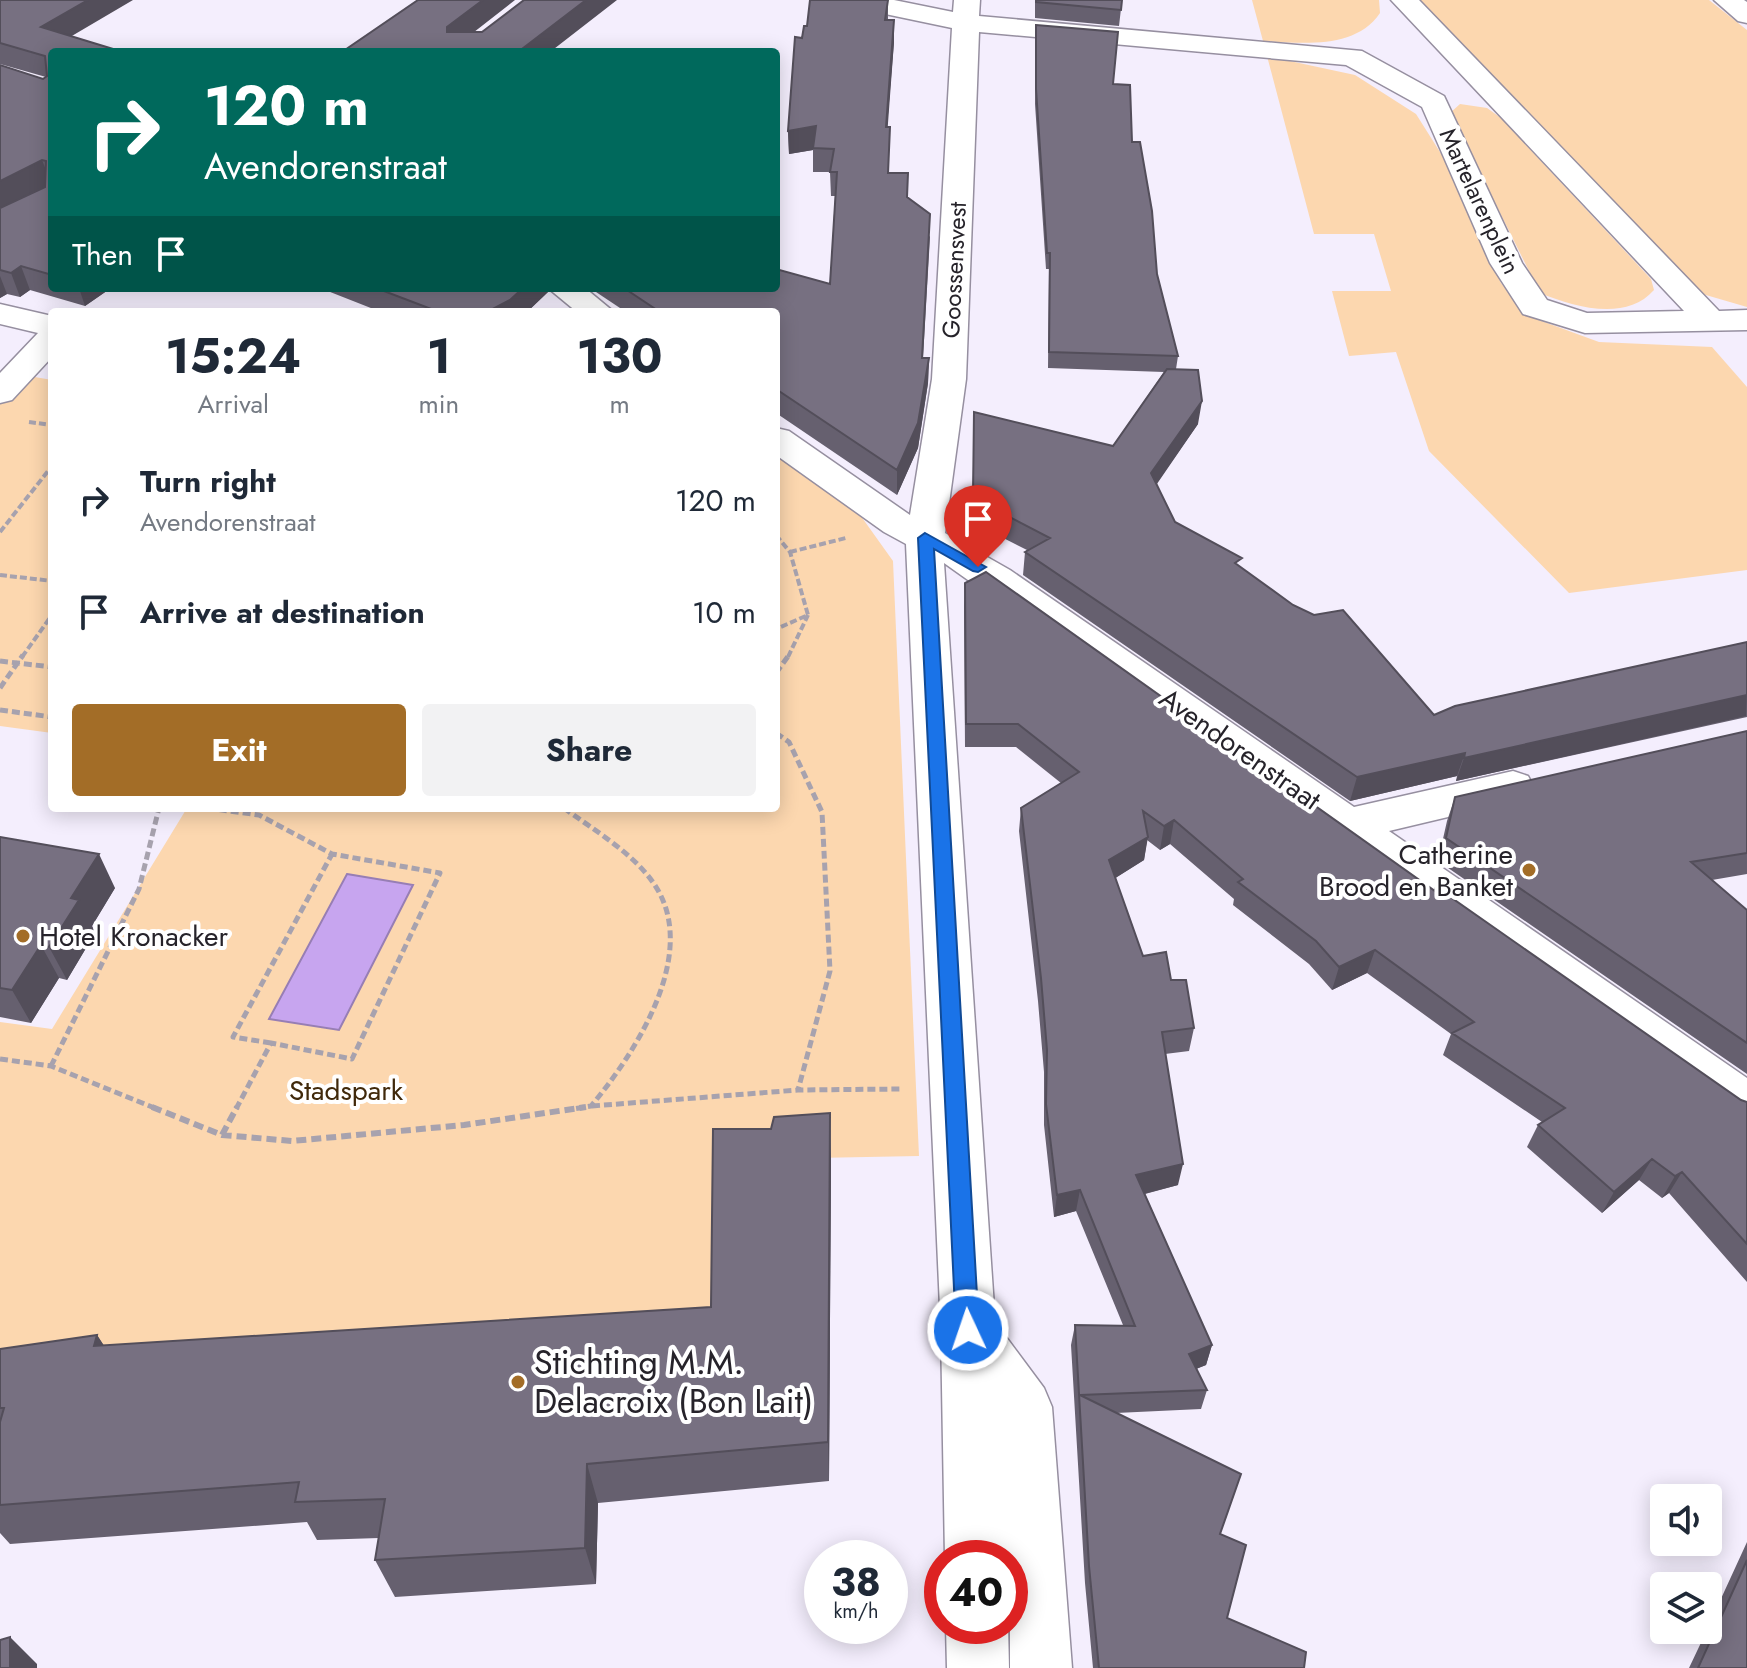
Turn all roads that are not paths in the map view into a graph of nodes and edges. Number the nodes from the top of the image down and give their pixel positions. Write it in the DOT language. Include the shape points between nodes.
graph roads {
  1 [pos="856,0"];
  2 [pos="1404,0"];
  3 [pos="1727,0"];
  4 [pos="966,11"];
  5 [pos="1747,15"];
  6 [pos="1471,70"];
  7 [pos="1393,80"];
  8 [pos="570,292"];
  9 [pos="592,308"];
  10 [pos="0,314"];
  11 [pos="1747,320"];
  12 [pos="1712,322"];
  13 [pos="48,325"];
  14 [pos="48,341"];
  15 [pos="0,393"];
  16 [pos="780,442"];
  17 [pos="925,538"];
  18 [pos="1545,780"];
  19 [pos="1347,825"];
  20 [pos="1747,1105"];
  21 [pos="968,1330"];
  22 [pos="974,1540"];
  23 [pos="977,1644"];
  24 [pos="978,1668"];
  25 [pos="1041,1668"];
  1 -- 4 [label="street, Martelarenplein"];
  2 -- 6 [label="street"];
  3 -- 5 [label="street"];
  4 -- 7 [label="street, Martelarenplein" via="1352,57"];
  4 -- 17 [label="street, Goossensvest" via="949,379"];
  6 -- 7 [label="street"];
  6 -- 12 [label="street"];
  7 -- 12 [label="street, Martelarenplein" via="1434,102 1506,263 1535,307 1585,323"];
  8 -- 9 [label="street"];
  10 -- 13 [label="street"];
  11 -- 12 [label="street, Martelarenplein"];
  14 -- 15 [label="street"];
  16 -- 17 [label="street, Avendorenstraat" via="870,507"];
  17 -- 19 [label="street, Avendorenstraat" via="996,579"];
  17 -- 21 [label="street, Goossensvest"];
  18 -- 19 [label="street"];
  19 -- 20 [label="street, Avendorenstraat"];
  21 -- 22 [label="street, Goossensvest"];
  21 -- 25 [label="street" via="1024,1407"];
  23 -- 24 [label="street"];
}
